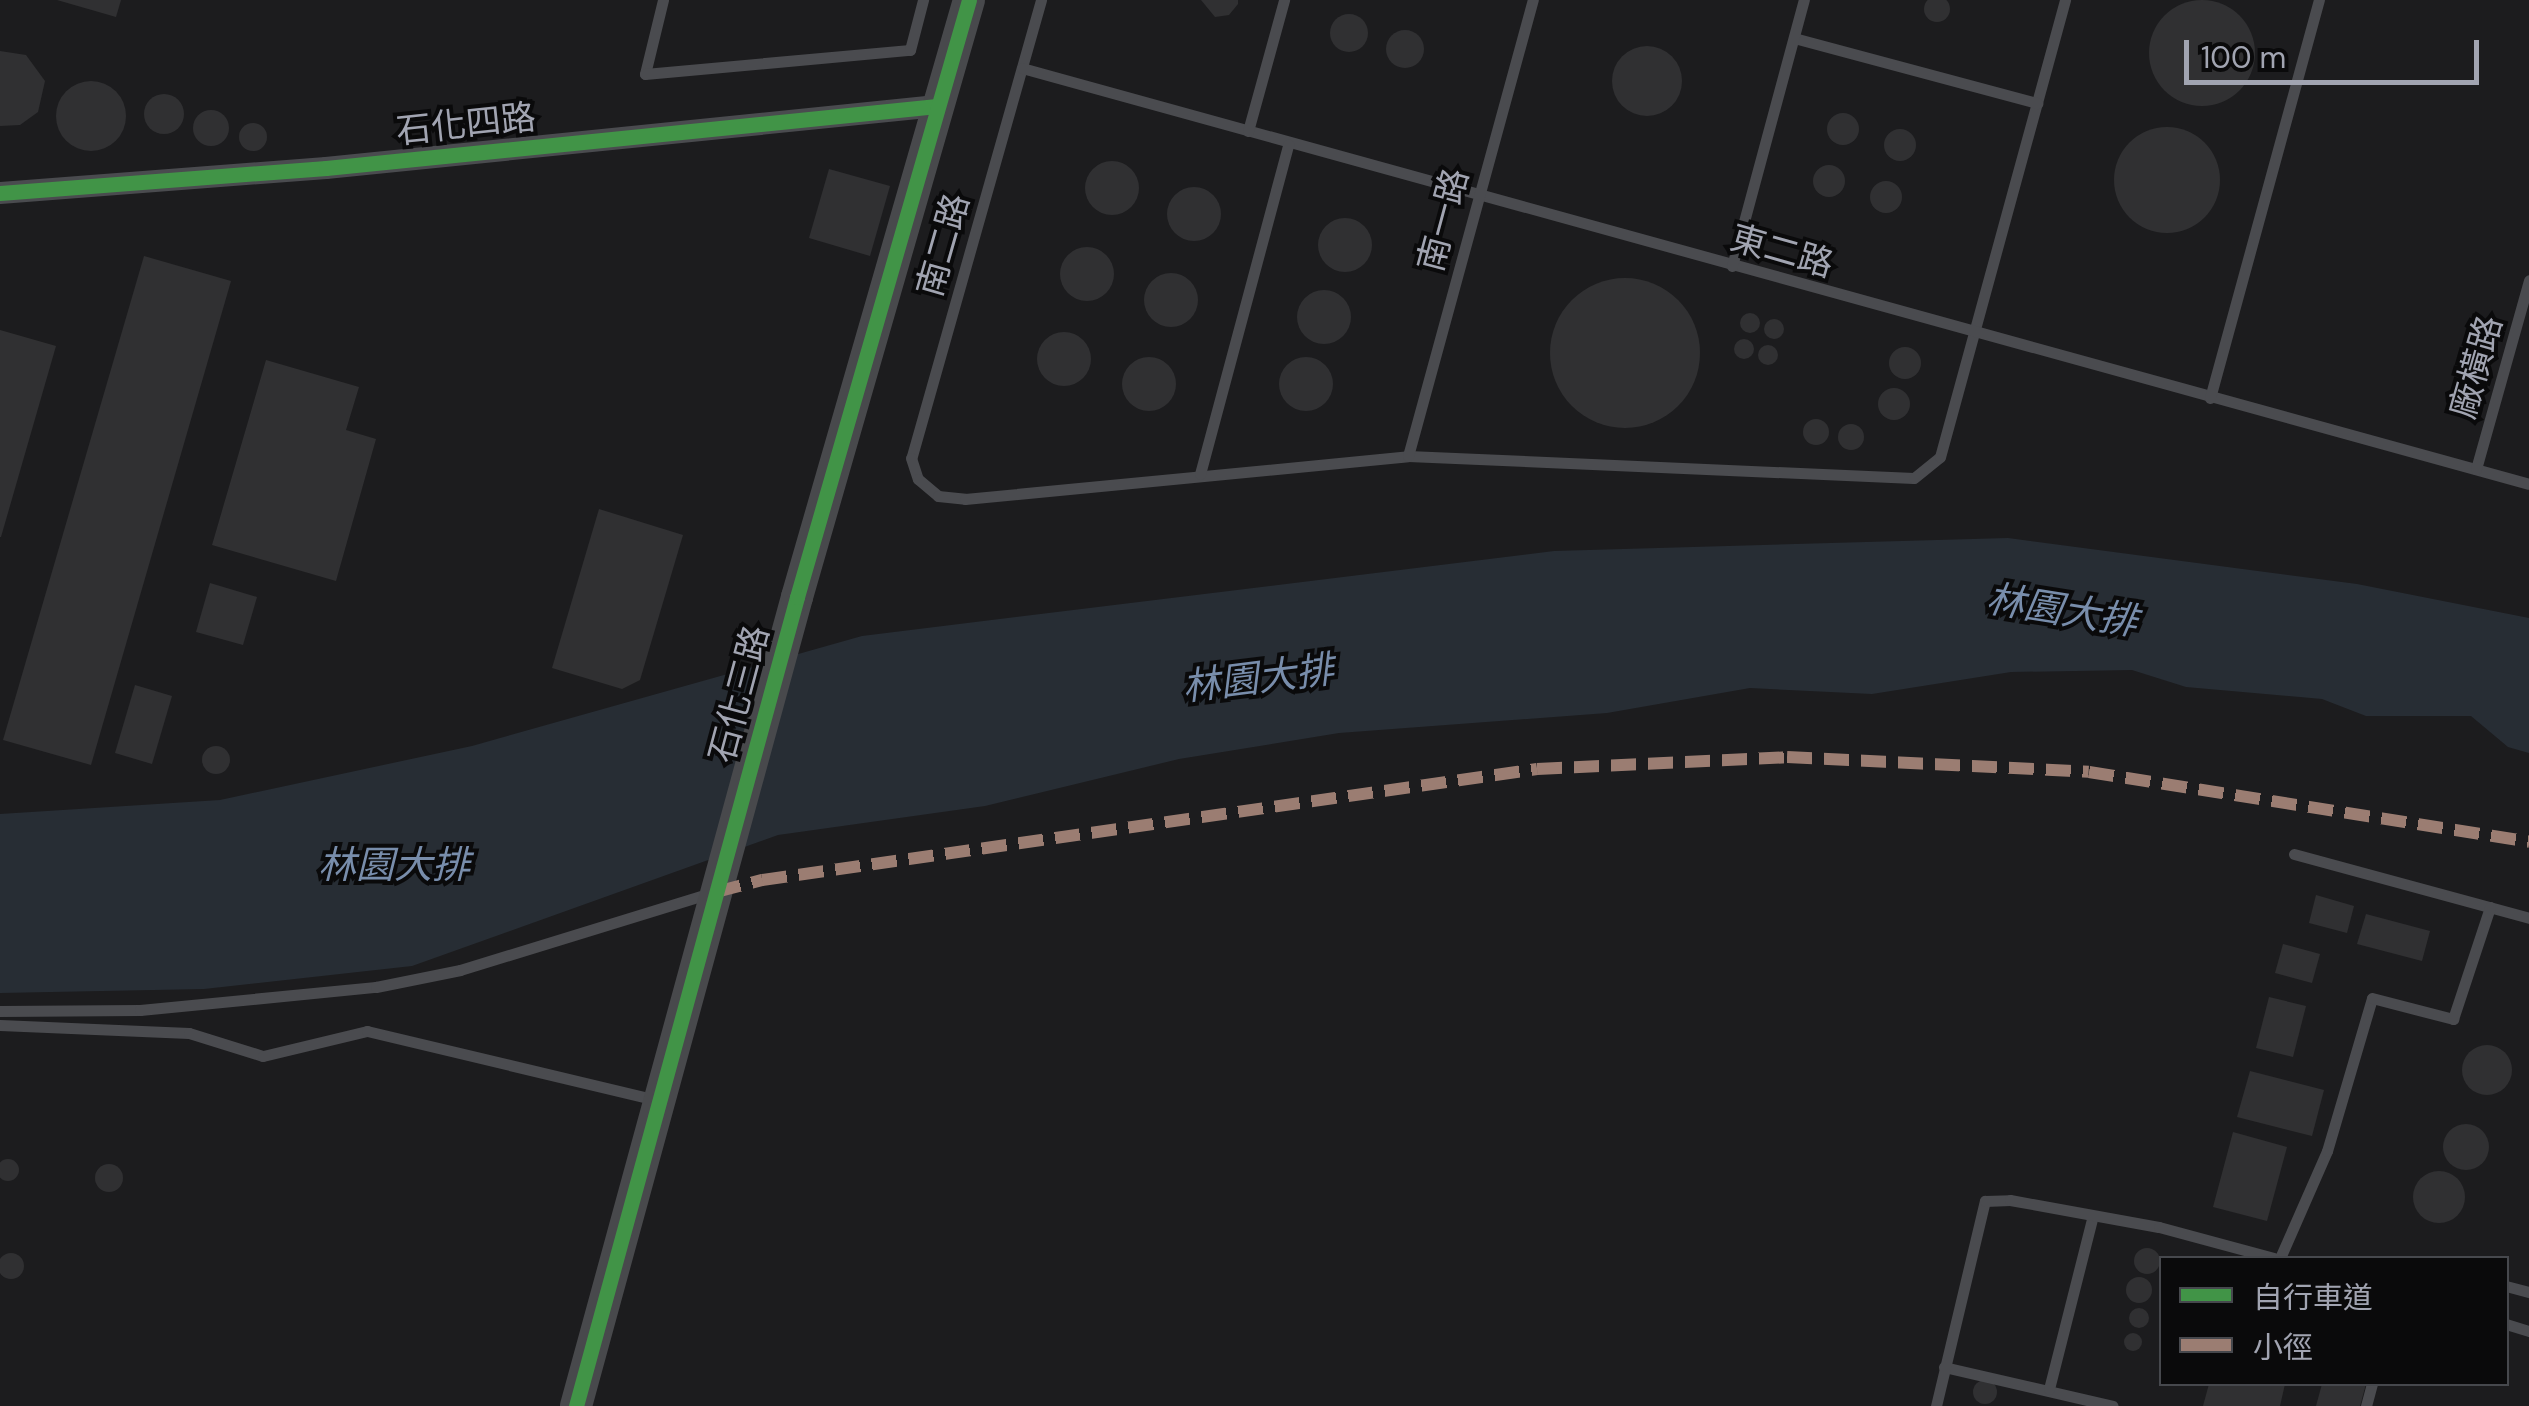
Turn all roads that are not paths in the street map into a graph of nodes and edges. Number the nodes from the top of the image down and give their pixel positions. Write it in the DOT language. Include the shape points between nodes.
graph roads {
  1 [pos="664,0"];
  2 [pos="923,0"];
  3 [pos="969,0"];
  4 [pos="1041,0"];
  5 [pos="1284,0"];
  6 [pos="1533,0"];
  7 [pos="1804,0"];
  8 [pos="2065,0"];
  9 [pos="2319,0"];
  10 [pos="1794,38"];
  11 [pos="1022,68"];
  12 [pos="2037,103"];
  13 [pos="937,106"];
  14 [pos="1248,130"];
  15 [pos="1288,145"];
  16 [pos="0,193"];
  17 [pos="1478,194"];
  18 [pos="1732,266"];
  19 [pos="2529,280"];
  20 [pos="1974,334"];
  21 [pos="2210,398"];
  22 [pos="1408,456"];
  23 [pos="2476,469"];
  24 [pos="1200,474"];
  25 [pos="2529,484"];
  26 [pos="2294,854"];
  27 [pos="714,900"];
  28 [pos="2490,907"];
  29 [pos="2529,918"];
  30 [pos="0,1011"];
  31 [pos="0,1025"];
  32 [pos="660,1101"];
  33 [pos="2092,1219"];
  34 [pos="2269,1256"];
  35 [pos="2278,1256"];
  36 [pos="1944,1368"];
  37 [pos="2048,1390"];
  38 [pos="2079,1402"];
  39 [pos="576,1406"];
  40 [pos="1936,1406"];
  41 [pos="2113,1406"];
  1 -- 2 [label="lane" via="644,74 910,50"];
  3 -- 13 [label="street, 石化三路"];
  4 -- 11 [label="lane, 南二路"];
  5 -- 14 [label="lane"];
  6 -- 17 [label="lane, 南一路"];
  7 -- 10 [label="lane"];
  8 -- 12 [label="lane"];
  9 -- 21 [label="lane"];
  10 -- 12 [label="lane"];
  10 -- 18 [label="lane"];
  11 -- 14 [label="lane, 東二路"];
  11 -- 24 [label="lane, 南二路" via="912,458 918,479 938,496 965,499"];
  12 -- 20 [label="lane"];
  13 -- 16 [label="street, 石化四路" via="326,168"];
  13 -- 27 [label="street, 石化三路"];
  14 -- 15 [label="lane, 東二路"];
  15 -- 17 [label="lane, 東二路"];
  15 -- 24 [label="lane"];
  17 -- 18 [label="lane, 東二路"];
  17 -- 22 [label="lane, 南一路"];
  18 -- 20 [label="lane, 東二路"];
  19 -- 23 [label="lane, 廠橫路"];
  20 -- 21 [label="lane, 東二路"];
  20 -- 22 [label="lane" via="1940,457 1914,478"];
  21 -- 23 [label="lane, 東二路"];
  22 -- 24 [label="lane"];
  23 -- 25 [label="lane, 東二路"];
  26 -- 28 [label="lane"];
  27 -- 30 [label="lane" via="460,970 376,986 157,1009"];
  27 -- 32 [label="street, 石化三路"];
  28 -- 29 [label="lane"];
  28 -- 35 [label="lane" via="2453,1019 2372,998 2327,1152"];
  31 -- 32 [label="lane" via="189,1033 264,1056 367,1032"];
  32 -- 39 [label="street, 石化三路"];
  33 -- 34 [label="lane"];
  33 -- 36 [label="lane" via="2010,1200 1985,1201"];
  33 -- 37 [label="lane"];
  36 -- 37 [label="lane"];
  36 -- 40 [label="lane"];
  37 -- 38 [label="lane"];
  38 -- 41 [label="lane"];
}
